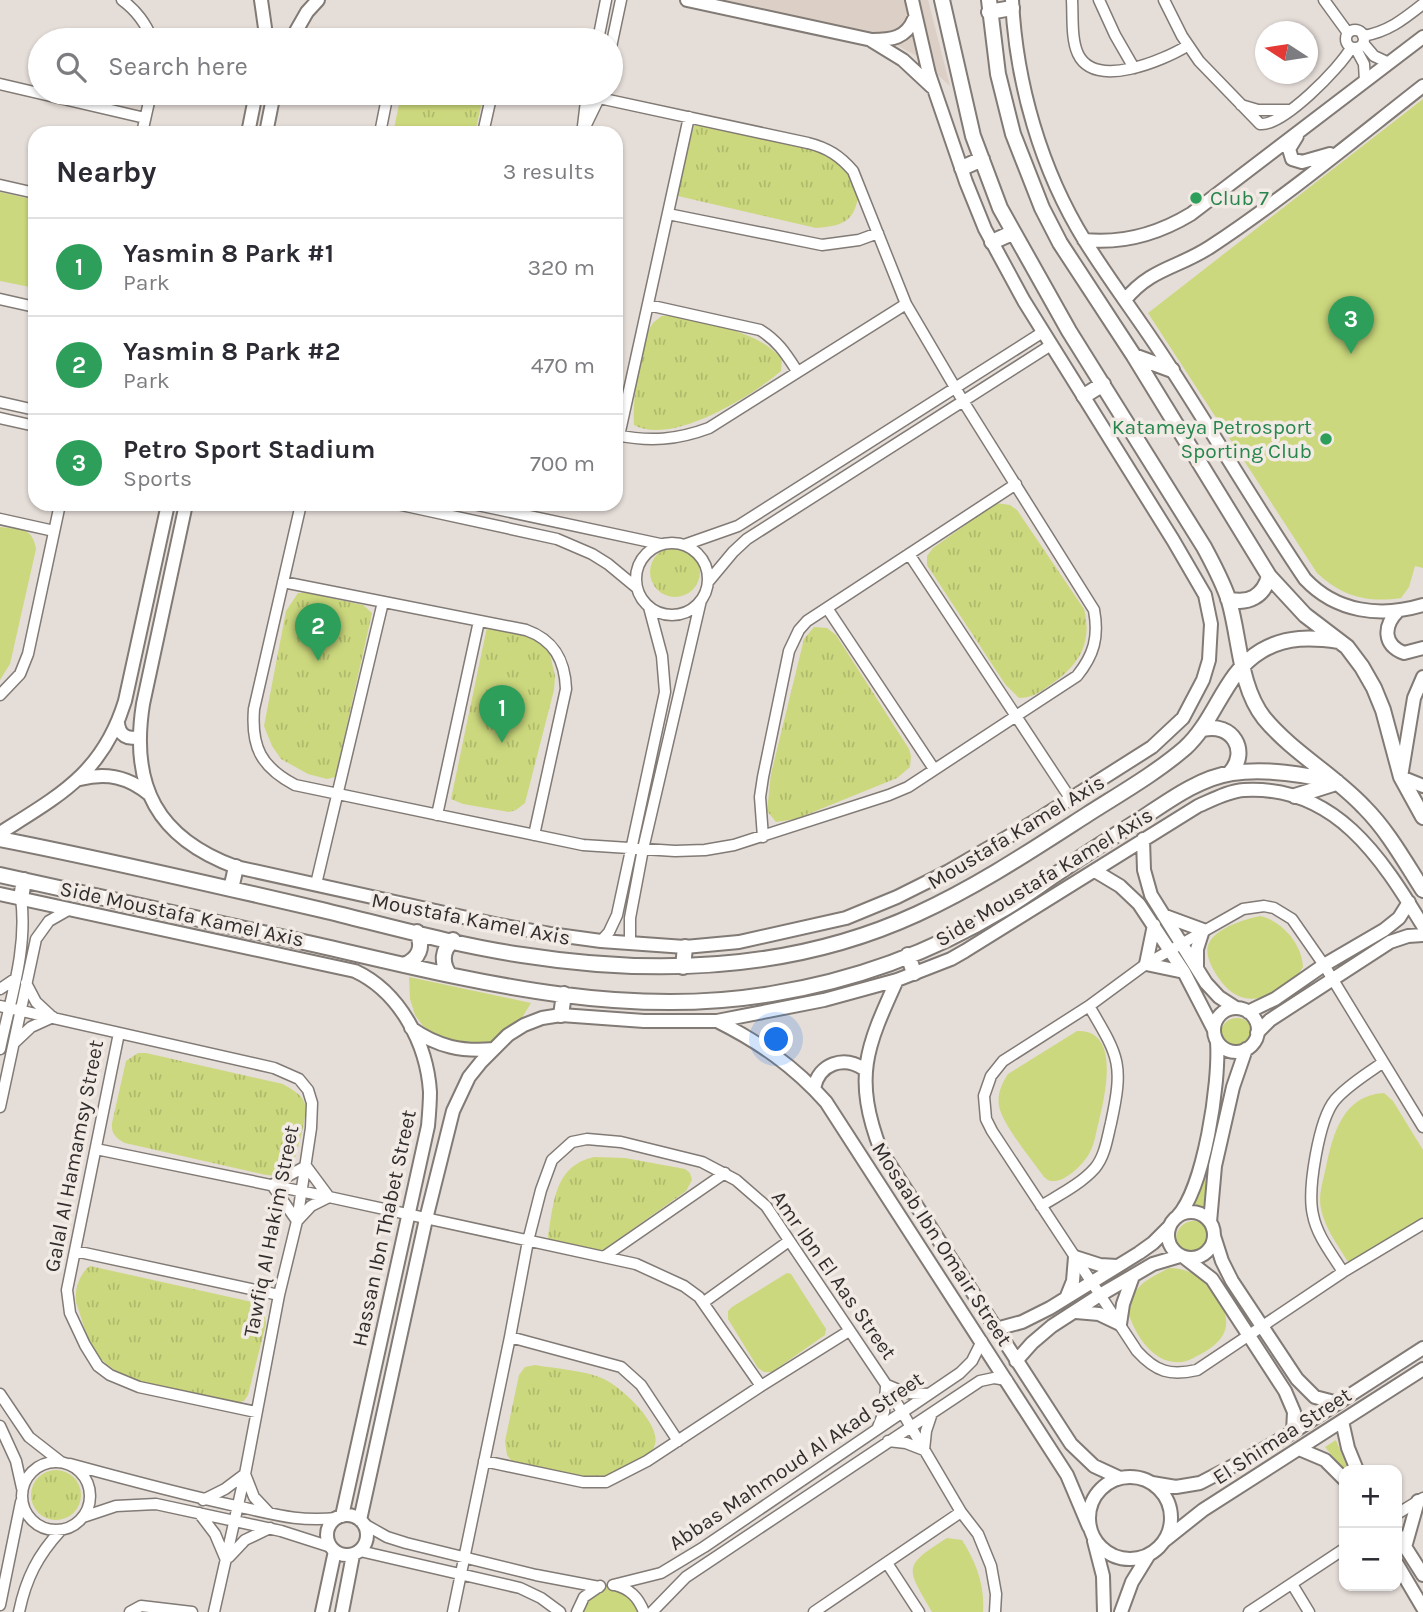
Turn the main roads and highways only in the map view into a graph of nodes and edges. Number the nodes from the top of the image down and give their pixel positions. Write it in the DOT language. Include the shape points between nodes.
graph roads {
  1 [pos="942,0"];
  2 [pos="1012,4"];
  3 [pos="989,6"];
  4 [pos="982,159"];
  5 [pos="962,168"];
  6 [pos="1012,233"];
  7 [pos="992,242"];
  8 [pos="1134,356"];
  9 [pos="1172,370"];
  10 [pos="1103,384"];
  11 [pos="1084,396"];
  12 [pos="1269,576"];
  13 [pos="1228,599"];
  14 [pos="1339,641"];
  15 [pos="1244,665"];
  16 [pos="1203,729"];
  17 [pos="1230,774"];
  18 [pos="1337,782"];
  19 [pos="1295,796"];
  20 [pos="1423,817"];
  21 [pos="2,835"];
  22 [pos="236,867"];
  23 [pos="0,875"];
  24 [pos="24,880"];
  25 [pos="231,889"];
  26 [pos="1423,890"];
  27 [pos="20,898"];
  28 [pos="417,932"];
  29 [pos="453,940"];
  30 [pos="684,947"];
  31 [pos="908,956"];
  32 [pos="404,965"];
  33 [pos="683,967"];
  34 [pos="914,973"];
  35 [pos="449,974"];
  36 [pos="564,994"];
  37 [pos="561,1015"];
  1 -- 4 [label="main road"];
  2 -- 3 [label="main road"];
  3 -- 8 [label="main road" via="1004,104 1026,172 1060,243"];
  4 -- 5 [label="main road"];
  4 -- 6 [label="main road"];
  6 -- 7 [label="main road"];
  6 -- 10 [label="main road"];
  8 -- 9 [label="main road"];
  8 -- 12 [label="main road"];
  10 -- 11 [label="main road"];
  10 -- 13 [label="main road" via="1204,547"];
  12 -- 13 [label="main road" via="1255,598"];
  12 -- 14 [label="main road" via="1305,615"];
  13 -- 15 [label="main road"];
  14 -- 15 [label="main road, Moustafa Kamel Axis" via="1297,638 1261,651"];
  14 -- 20 [label="main road" via="1374,688 1401,778"];
  15 -- 16 [label="main road, Moustafa Kamel Axis"];
  15 -- 18 [label="main road" via="1264,718"];
  16 -- 17 [label="main road" via="1218,727 1235,740 1238,761"];
  16 -- 33 [label="main road, Moustafa Kamel Axis" via="1164,764 1050,839 978,884 907,918 797,954"];
  17 -- 18 [label="main road" via="1281,772"];
  17 -- 31 [label="main road" via="1178,795 1003,910"];
  18 -- 19 [label="main road"];
  18 -- 26 [label="main road" via="1365,807"];
  21 -- 25 [label="main road, Moustafa Kamel Axis"];
  22 -- 25 [label="main road"];
  23 -- 24 [label="main road"];
  24 -- 27 [label="main road"];
  24 -- 32 [label="main road"];
  25 -- 28 [label="main road, Moustafa Kamel Axis"];
  28 -- 29 [label="main road, Moustafa Kamel Axis"];
  28 -- 32 [label="main road" via="419,952"];
  29 -- 33 [label="main road, Moustafa Kamel Axis" via="521,955"];
  29 -- 35 [label="main road" via="443,956"];
  30 -- 33 [label="main road"];
  31 -- 34 [label="main road"];
  31 -- 36 [label="main road" via="832,981 727,1001 642,1003"];
  32 -- 35 [label="main road"];
  35 -- 36 [label="main road"];
  36 -- 37 [label="main road"];
}
